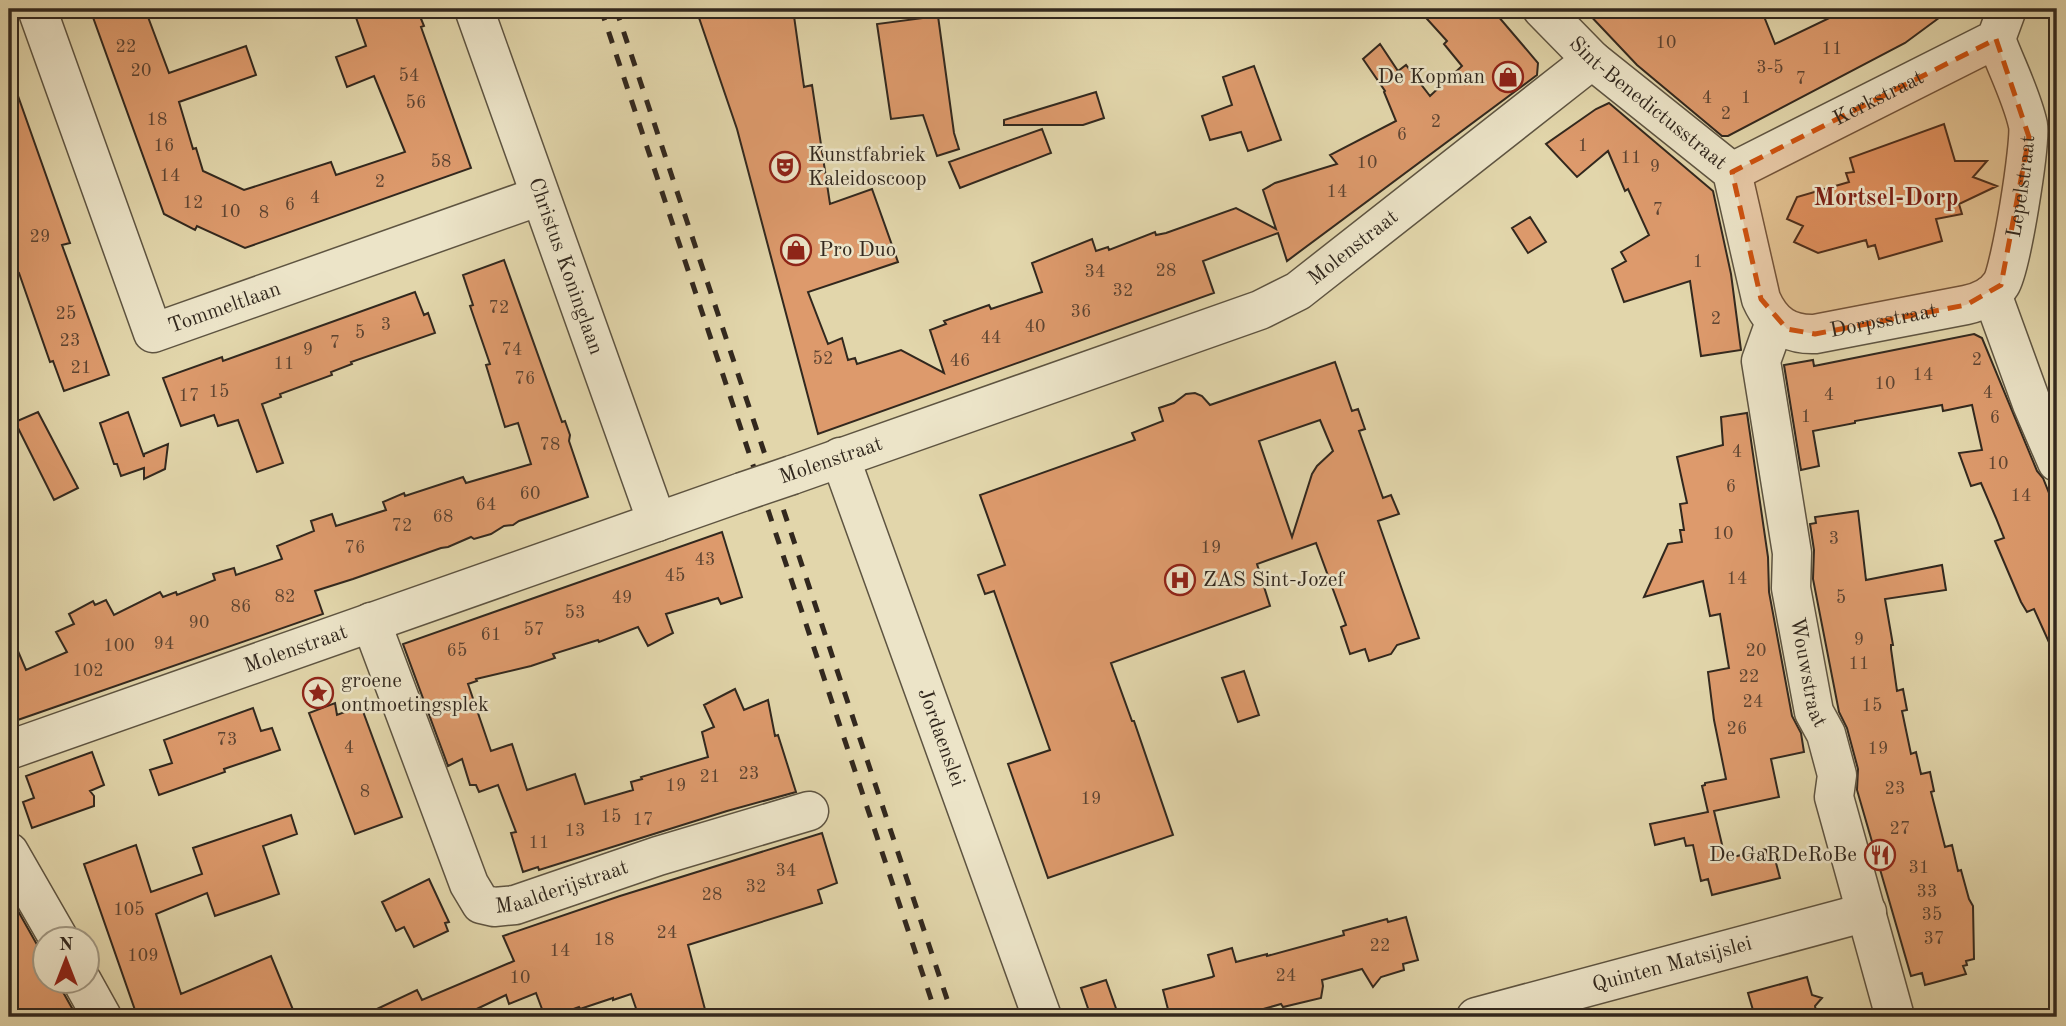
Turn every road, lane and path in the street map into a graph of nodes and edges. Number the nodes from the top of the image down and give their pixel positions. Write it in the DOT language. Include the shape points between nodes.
graph roads {
  1 [pos="37,9"];
  2 [pos="474,9"];
  3 [pos="1542,9"];
  4 [pos="2001,24"];
  5 [pos="1592,60"];
  6 [pos="1732,172"];
  7 [pos="540,196"];
  8 [pos="1992,294"];
  9 [pos="1775,322"];
  10 [pos="840,457"];
  11 [pos="2057,462"];
  12 [pos="657,522"];
  13 [pos="371,622"];
  14 [pos="9,750"];
  15 [pos="809,811"];
  16 [pos="9,852"];
  17 [pos="1867,912"];
  18 [pos="51,925"];
  19 [pos="90,995"];
  20 [pos="102,1017"];
  21 [pos="1042,1017"];
  22 [pos="1476,1017"];
  23 [pos="1895,1017"];
  1 -- 7 [label="street, Tommeltlaan" via="153,333"];
  2 -- 7 [label="street, Christus Koninglaan"];
  3 -- 5 [label="street, Sint-Benedictusstraat"];
  4 -- 6 [label="street, Kerkstraat"];
  4 -- 8 [label="street, Lepelstraat" via="2029,138 2009,261 2001,285"];
  5 -- 6 [label="street, Sint-Benedictusstraat"];
  5 -- 10 [label="street, Molenstraat" via="1280,301"];
  6 -- 9 [label="street, Sint-Benedictusstraat" via="1761,299"];
  7 -- 12 [label="street, Christus Koninglaan"];
  8 -- 9 [label="street, Dorpsstraat" via="1966,305 1815,334 1800,335"];
  8 -- 11 [label="street"];
  9 -- 17 [label="street, Wouwstraat" via="1761,361 1792,554 1791,588 1814,712 1826,734 1837,775 1834,797"];
  10 -- 12 [label="street, Molenstraat, bridge"];
  10 -- 21 [label="street, Jordaenslei"];
  12 -- 13 [label="street, Molenstraat"];
  13 -- 14 [label="street, Molenstraat"];
  13 -- 15 [label="street, Maalderijstraat" via="469,884 481,904 515,905"];
  16 -- 18 [label="street"];
  17 -- 22 [label="street, Quinten Matsijslei"];
  17 -- 23 [label="street, Wouwstraat"];
  19 -- 20 [label="street"];
}
